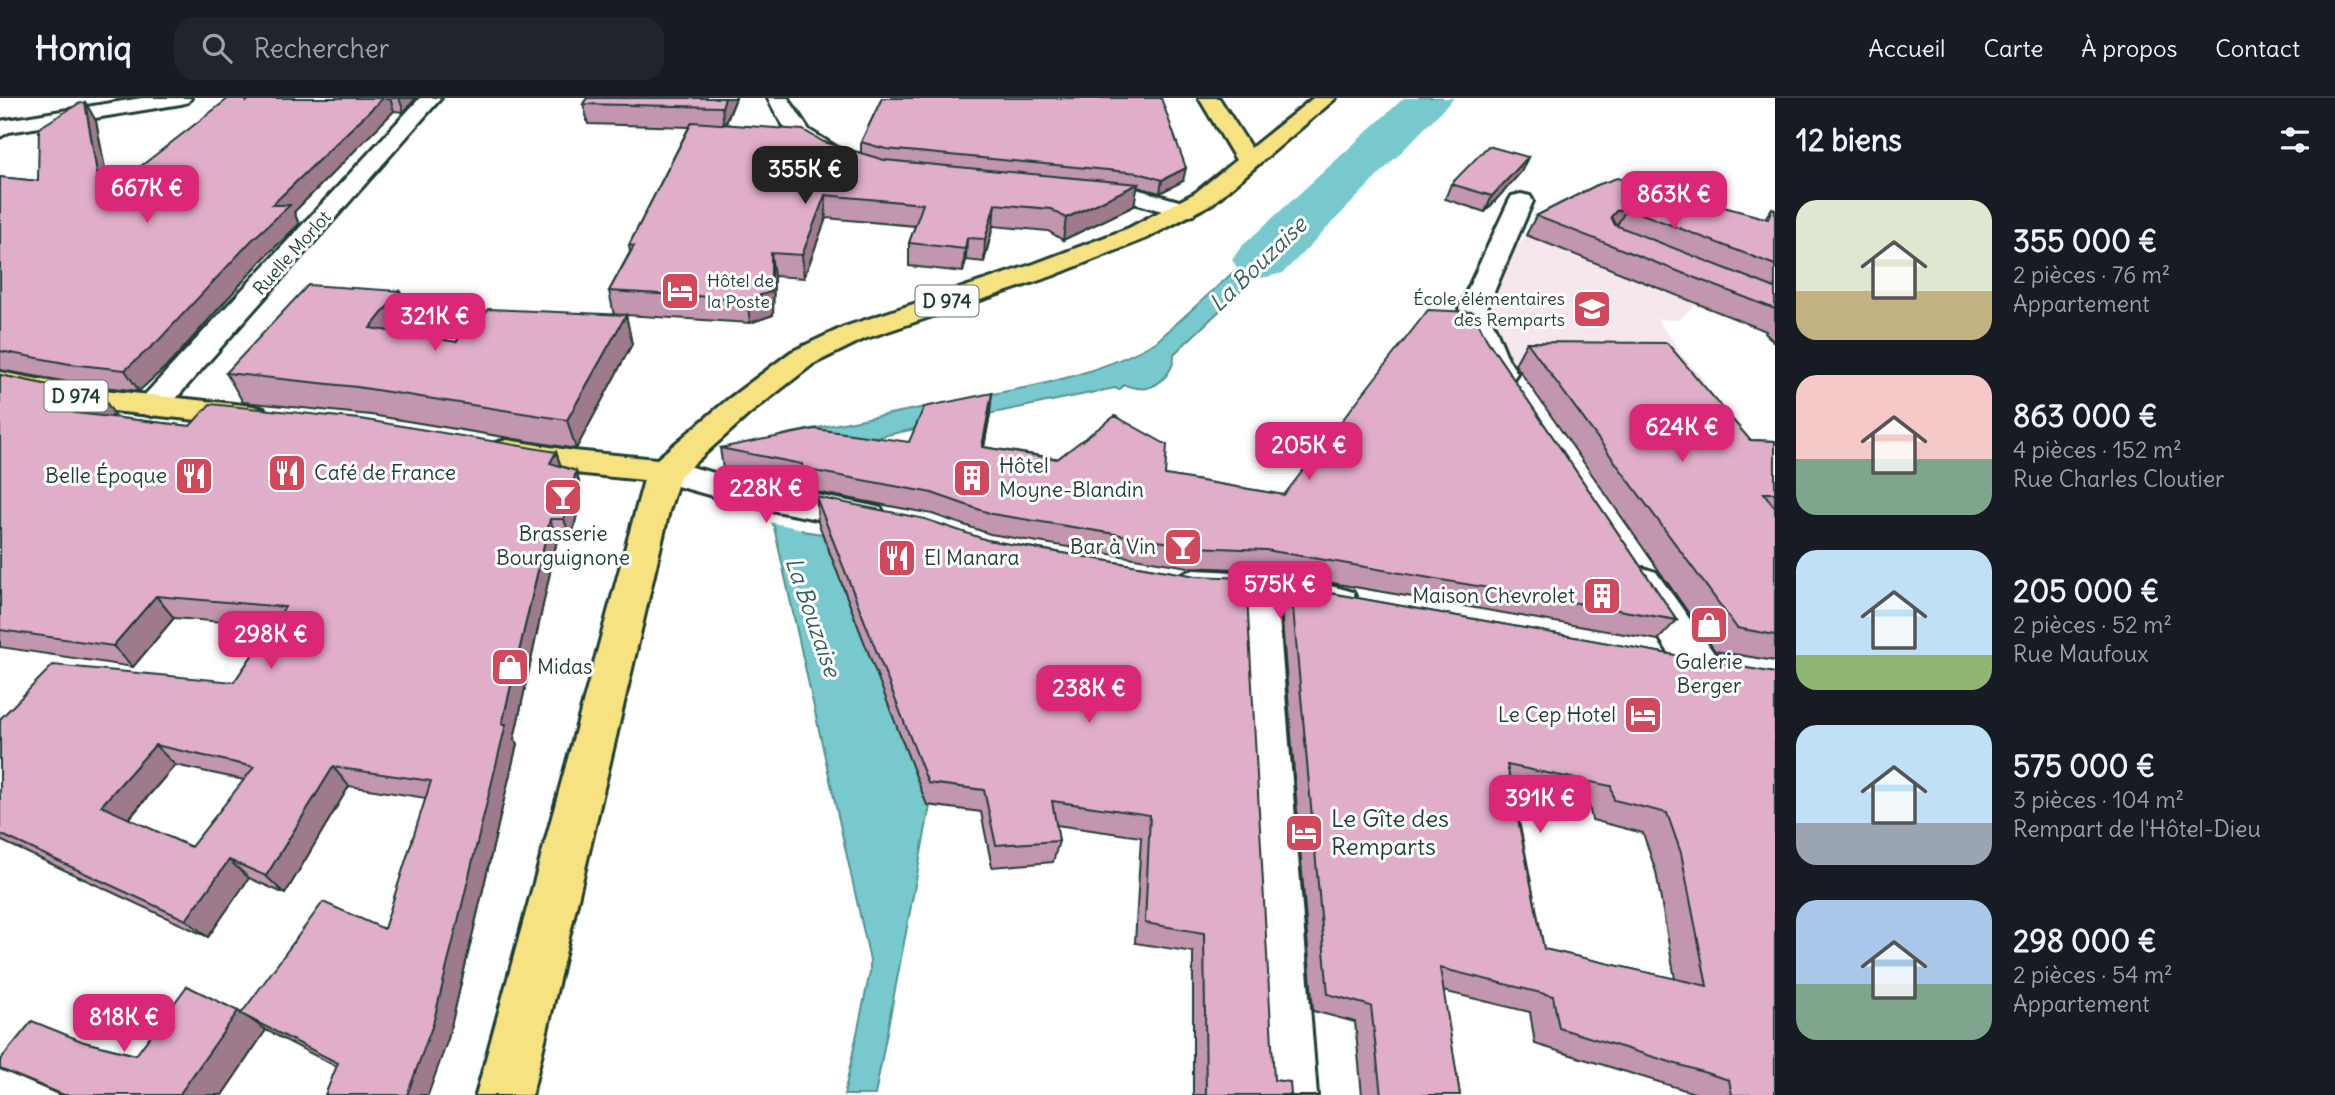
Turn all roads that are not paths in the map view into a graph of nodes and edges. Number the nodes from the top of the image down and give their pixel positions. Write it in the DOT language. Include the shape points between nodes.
graph roads {
  1 [pos="181,98"];
  2 [pos="431,98"];
  3 [pos="778,98"];
  4 [pos="1209,98"];
  5 [pos="1325,98"];
  6 [pos="0,130"];
  7 [pos="1249,163"];
  8 [pos="860,166"];
  9 [pos="1056,188"];
  10 [pos="1521,201"];
  11 [pos="1184,210"];
  12 [pos="0,381"];
  13 [pos="1516,394"];
  14 [pos="152,406"];
  15 [pos="277,419"];
  16 [pos="482,447"];
  17 [pos="664,471"];
  18 [pos="904,525"];
  19 [pos="1624,553"];
  20 [pos="1161,579"];
  21 [pos="1257,587"];
  22 [pos="1370,608"];
  23 [pos="1647,659"];
  24 [pos="1700,668"];
  25 [pos="1739,674"];
  26 [pos="504,1095"];
  27 [pos="1289,1095"];
  1 -- 6 [label="street"];
  2 -- 14 [label="street, Ruelle Morlot"];
  3 -- 8 [label="street" via="797,134 816,149"];
  4 -- 7 [label="main road"];
  5 -- 7 [label="main road, D 974"];
  7 -- 11 [label="main road, D 974"];
  9 -- 11 [label="street" via="1136,196"];
  10 -- 13 [label="street" via="1473,308 1493,359"];
  11 -- 17 [label="main road, D 974" via="1043,270 823,346 782,371"];
  12 -- 14 [label="main road, D 974"];
  14 -- 15 [label="main road, D 974"];
  16 -- 17 [label="main road"];
  17 -- 18 [label="street" via="745,493"];
  17 -- 26 [label="main road"];
  19 -- 24 [label="street"];
  20 -- 21 [label="street"];
  21 -- 22 [label="street"];
  21 -- 27 [label="street"];
  23 -- 24 [label="street"];
  24 -- 25 [label="street"];
}
